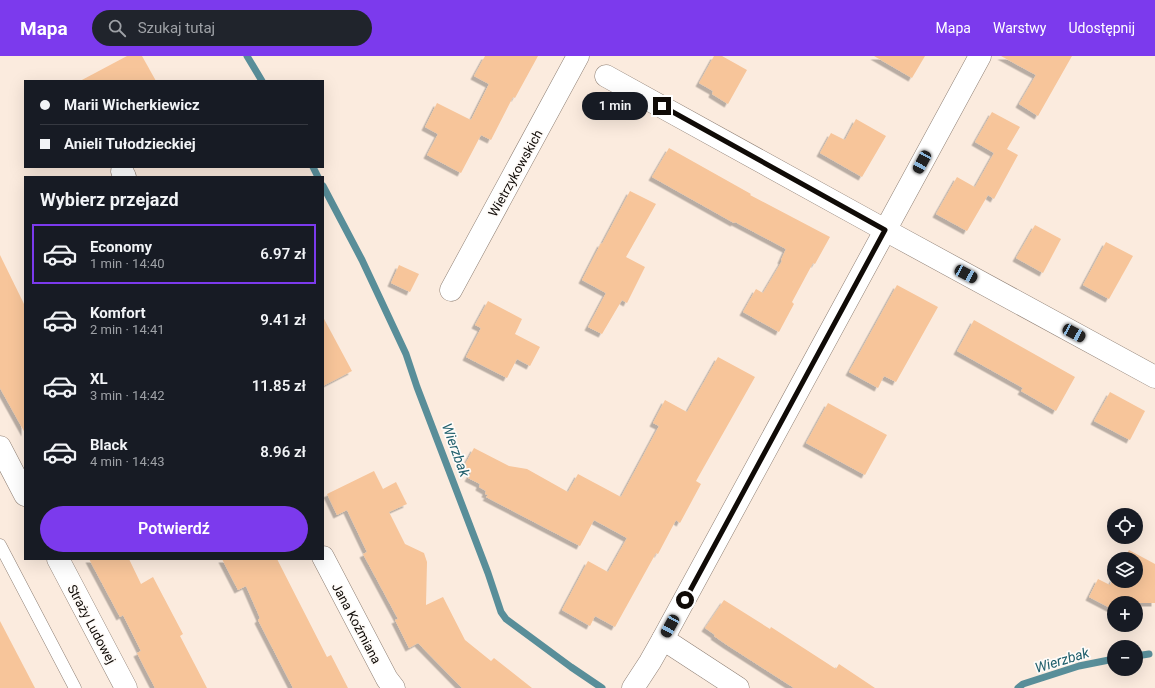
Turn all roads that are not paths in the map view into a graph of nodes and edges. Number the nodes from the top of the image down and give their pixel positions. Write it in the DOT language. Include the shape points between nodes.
graph roads {
  1 [pos="578,56"];
  2 [pos="980,56"];
  3 [pos="606,76"];
  4 [pos="885,230"];
  5 [pos="451,290"];
  6 [pos="1155,377"];
  7 [pos="0,447"];
  8 [pos="24,493"];
  9 [pos="0,545"];
  10 [pos="324,559"];
  11 [pos="59,560"];
  12 [pos="663,639"];
  13 [pos="75,688"];
  14 [pos="126,688"];
  15 [pos="394,688"];
  16 [pos="633,688"];
  17 [pos="738,688"];
  1 -- 5 [label="street, Wietrzykowskich"];
  2 -- 4 [label="street"];
  3 -- 4 [label="street"];
  4 -- 6 [label="street"];
  4 -- 12 [label="street"];
  7 -- 8 [label="street"];
  9 -- 13 [label="lane"];
  10 -- 15 [label="street, Jana Koźmiana"];
  11 -- 14 [label="street, Straży Ludowej"];
  12 -- 16 [label="street"];
  12 -- 17 [label="street"];
}
